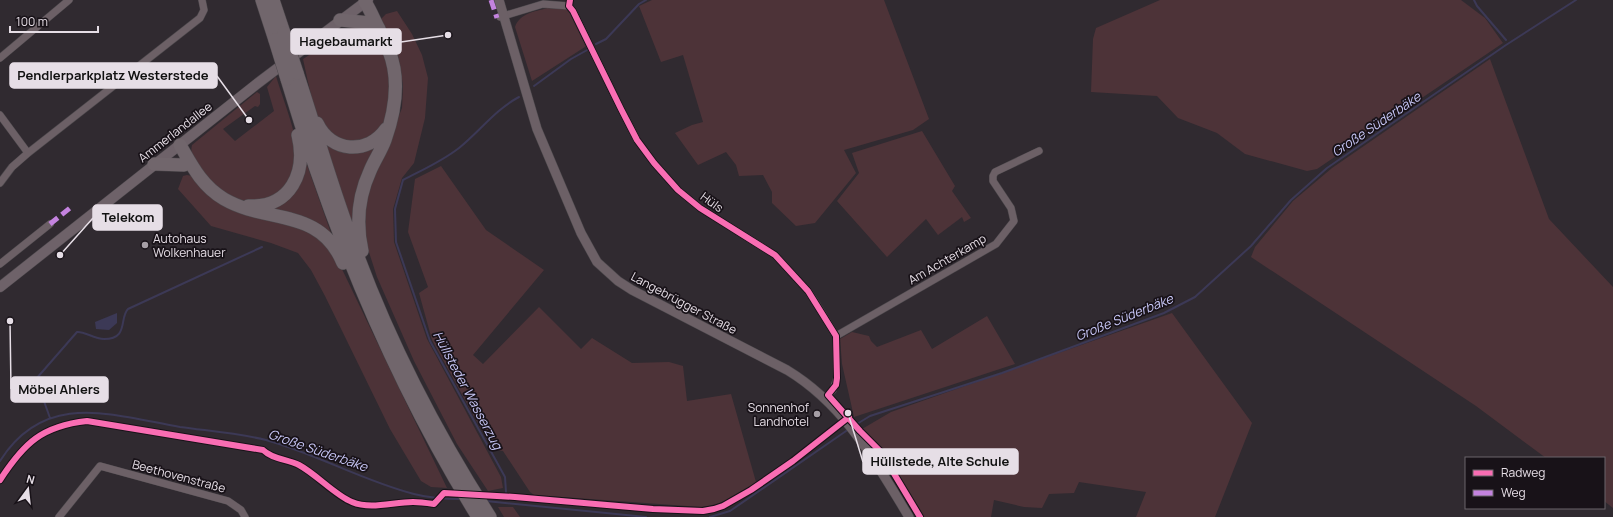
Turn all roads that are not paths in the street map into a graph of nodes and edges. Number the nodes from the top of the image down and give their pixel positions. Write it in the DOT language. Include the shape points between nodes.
graph roads {
  1 [pos="69,0"];
  2 [pos="202,0"];
  3 [pos="262,0"];
  4 [pos="272,0"];
  5 [pos="494,0"];
  6 [pos="499,0"];
  7 [pos="364,3"];
  8 [pos="569,3"];
  9 [pos="502,16"];
  10 [pos="340,20"];
  11 [pos="374,26"];
  12 [pos="279,36"];
  13 [pos="0,58"];
  14 [pos="295,77"];
  15 [pos="294,103"];
  16 [pos="0,114"];
  17 [pos="390,122"];
  18 [pos="176,148"];
  19 [pos="1039,151"];
  20 [pos="28,153"];
  21 [pos="154,164"];
  22 [pos="184,165"];
  23 [pos="196,174"];
  24 [pos="0,183"];
  25 [pos="237,205"];
  26 [pos="50,224"];
  27 [pos="0,264"];
  28 [pos="368,282"];
  29 [pos="0,287"];
  30 [pos="365,300"];
  31 [pos="836,336"];
  32 [pos="825,398"];
  33 [pos="459,478"];
  34 [pos="59,517"];
  35 [pos="245,517"];
  36 [pos="478,517"];
  37 [pos="490,517"];
  38 [pos="908,517"];
  1 -- 13 [label="street"];
  2 -- 20 [label="street" via="204,10 200,18"];
  3 -- 12 [label="highway"];
  4 -- 12 [label="highway"];
  5 -- 9 [label="street, Langebrügger Straße"];
  6 -- 9 [label="street, Langebrügger Straße"];
  7 -- 10 [label="main road, Ammerlandallee"];
  7 -- 11 [label="highway"];
  8 -- 9 [label="street, Hüls" via="543,4"];
  8 -- 31 [label="street, Hüls" via="634,134 654,163 678,190 700,208 760,244 780,260 808,291"];
  9 -- 32 [label="street, Langebrügger Straße" via="511,52 516,60 537,129 558,181 591,253 607,272 632,290 787,370"];
  10 -- 11 [label="highway"];
  10 -- 18 [label="main road, Ammerlandallee"];
  11 -- 17 [label="highway" via="390,52 395,74 396,98"];
  12 -- 14 [label="highway, bridge"];
  14 -- 15 [label="highway"];
  14 -- 17 [label="highway" via="305,88 318,126 328,139 338,145 352,148 368,144 381,136"];
  14 -- 28 [label="highway"];
  15 -- 25 [label="highway" via="293,116 301,151 300,169 295,181 283,196 271,203"];
  15 -- 30 [label="highway"];
  16 -- 20 [label="street"];
  17 -- 28 [label="highway" via="360,200 358,220"];
  18 -- 21 [label="main road, Ammerlandallee"];
  18 -- 22 [label="highway"];
  18 -- 23 [label="highway"];
  19 -- 31 [label="street, Am Achterkamp" via="995,172 993,176 993,181 1010,208 1014,221 996,244"];
  20 -- 24 [label="street" via="12,167"];
  21 -- 22 [label="highway"];
  21 -- 29 [label="main road, Ammerlandallee"];
  22 -- 23 [label="highway"];
  23 -- 25 [label="highway" via="213,191"];
  25 -- 30 [label="highway" via="252,211 302,222 321,232 335,248 354,289"];
  26 -- 27 [label="street"];
  28 -- 33 [label="highway" via="396,348"];
  30 -- 33 [label="highway" via="402,382"];
  31 -- 32 [label="street, Hüls" via="838,378 833,390"];
  32 -- 38 [label="street, Langebrügger Straße" via="857,433"];
  33 -- 36 [label="highway"];
  33 -- 37 [label="highway"];
  34 -- 35 [label="street, Beethovenstraße" via="100,466 228,501"];
}
